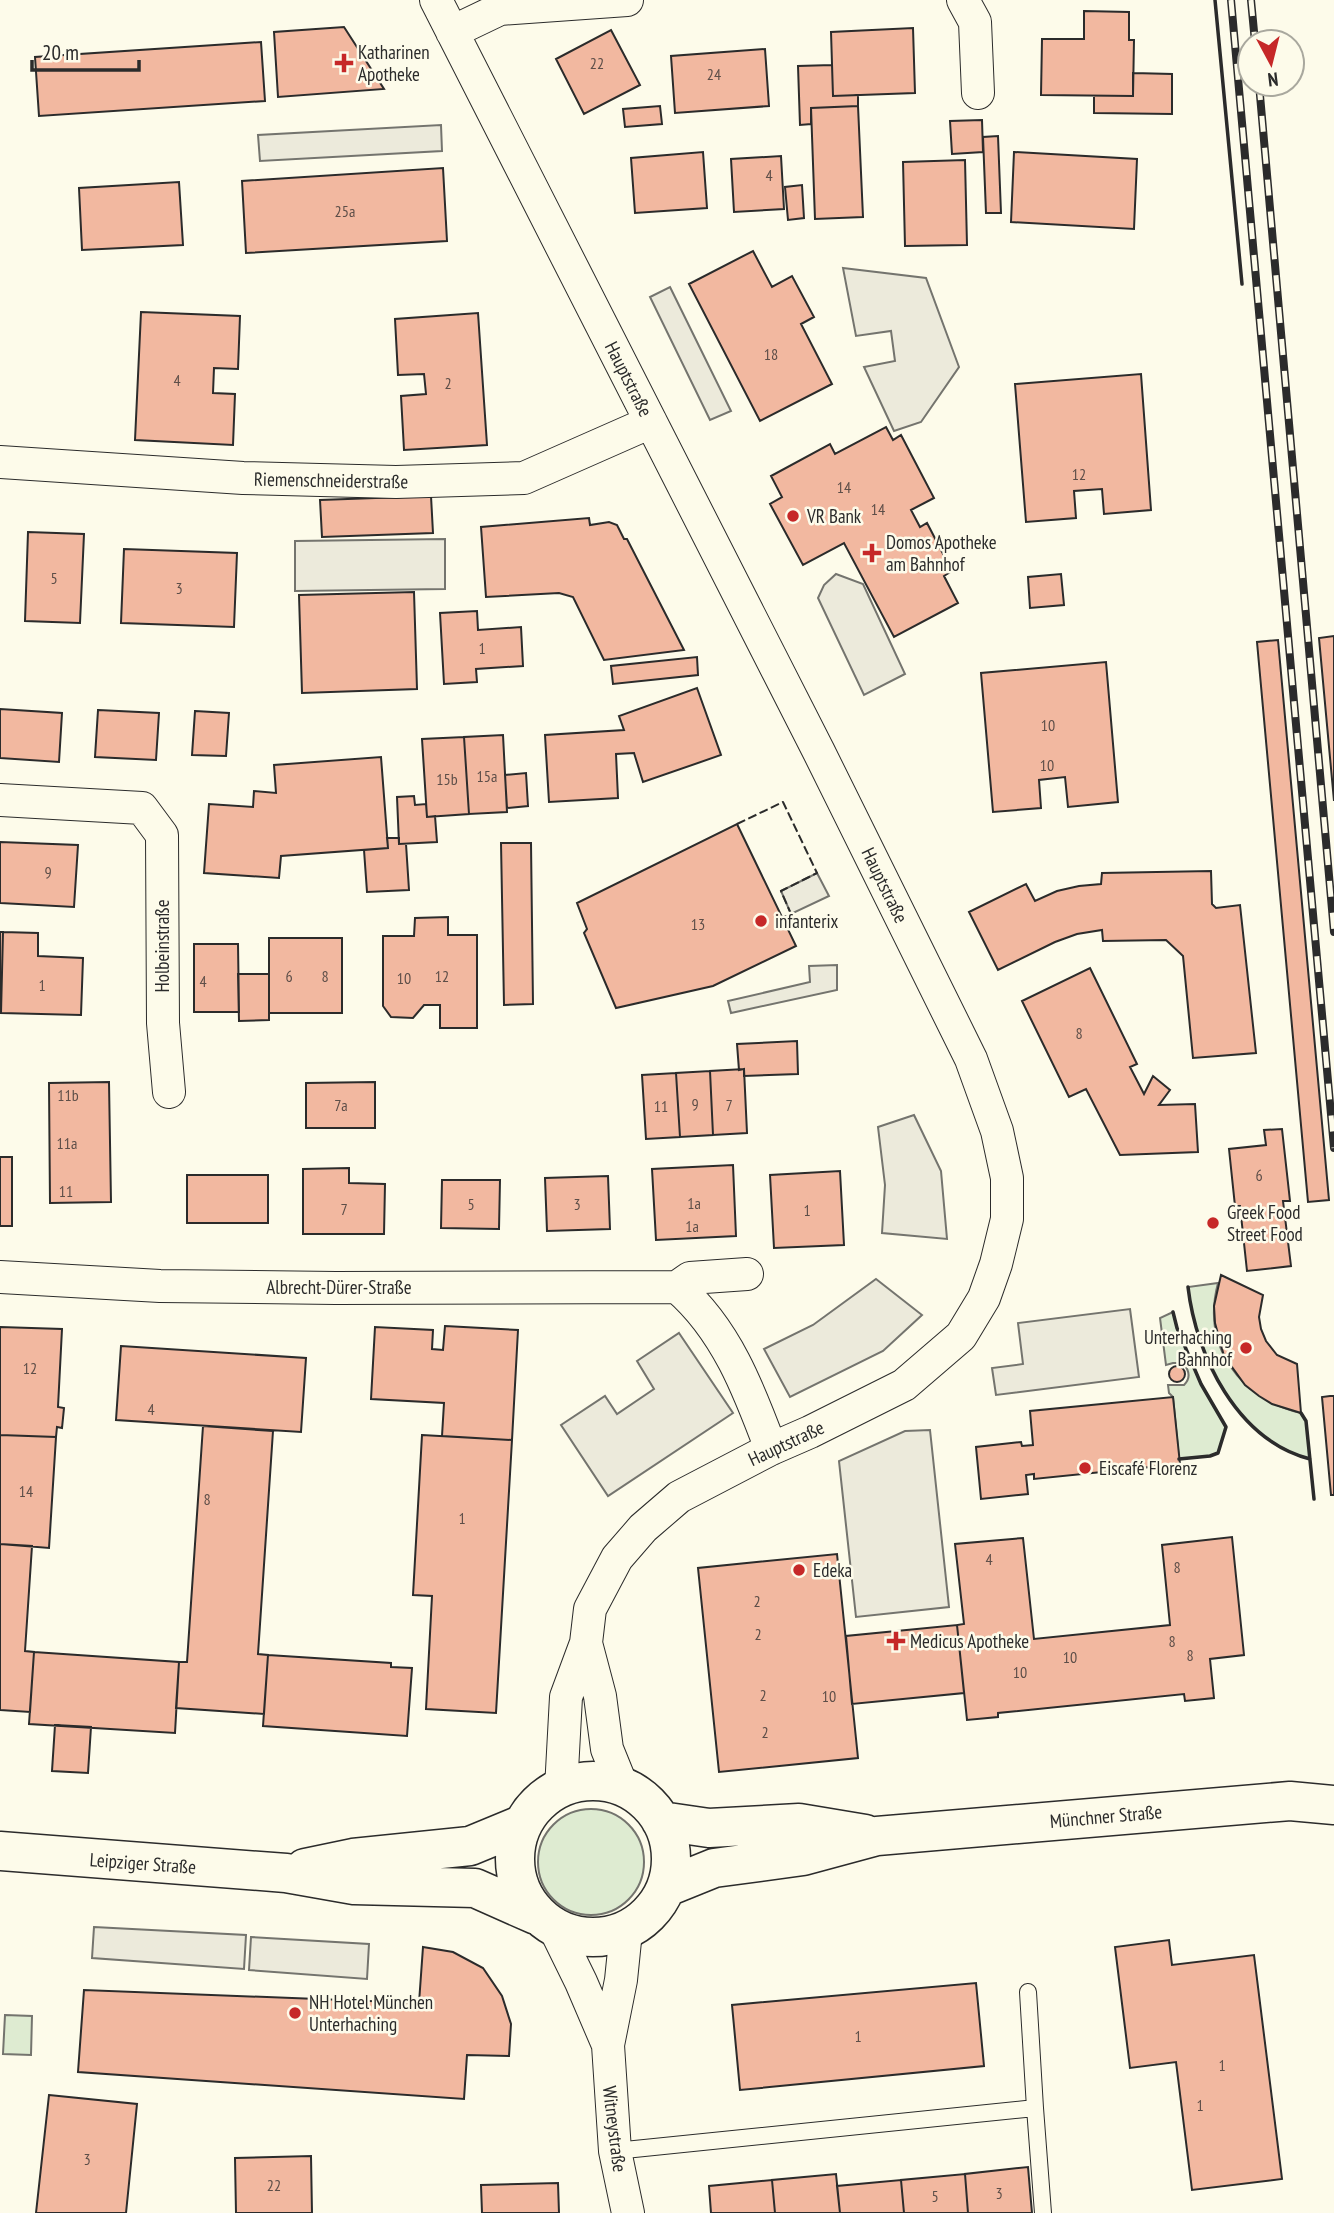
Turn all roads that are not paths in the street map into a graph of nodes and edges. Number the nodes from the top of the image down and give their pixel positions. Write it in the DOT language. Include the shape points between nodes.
graph roads {
  1 [pos="436,0"];
  2 [pos="627,0"];
  3 [pos="963,0"];
  4 [pos="452,32"];
  5 [pos="978,93"];
  6 [pos="651,422"];
  7 [pos="0,462"];
  8 [pos="0,800"];
  9 [pos="169,1091"];
  10 [pos="0,1277"];
  11 [pos="677,1287"];
  12 [pos="712,1323"];
  13 [pos="771,1449"];
  14 [pos="586,1643"];
  15 [pos="622,1786"];
  16 [pos="561,1789"];
  17 [pos="1334,1805"];
  18 [pos="661,1821"];
  19 [pos="521,1825"];
  20 [pos="877,1836"];
  21 [pos="0,1851"];
  22 [pos="286,1873"];
  23 [pos="667,1887"];
  24 [pos="546,1922"];
  25 [pos="626,1931"];
  26 [pos="1028,1992"];
  27 [pos="608,2045"];
  28 [pos="1035,2108"];
  29 [pos="615,2151"];
  30 [pos="628,2213"];
  31 [pos="1043,2213"];
  1 -- 4 [label="street, Hauptstraße"];
  2 -- 4 [label="street" via="500,9"];
  3 -- 5 [label="street" via="975,22"];
  4 -- 6 [label="street, Hauptstraße"];
  6 -- 7 [label="street, Riemenschneiderstraße" via="524,478 453,482 243,478"];
  6 -- 13 [label="street, Hauptstraße" via="971,1059 997,1131 1007,1178 1007,1219 996,1264 984,1298 961,1336 904,1385"];
  8 -- 9 [label="street, Holbeinstraße" via="142,808 162,835 163,1023"];
  10 -- 11 [label="street, Albrecht-Dürer-Straße" via="160,1286"];
  11 -- 12 [label="street"];
  11 -- 12 [label="street, Albrecht-Dürer-Straße" via="690,1278 747,1274"];
  12 -- 13 [label="street" via="740,1372"];
  13 -- 14 [label="street, Hauptstraße" via="679,1497 643,1528 603,1582 590,1609"];
  14 -- 15 [label="street, Hauptstraße" via="607,1749"];
  14 -- 16 [label="street, Hauptstraße" via="566,1697"];
  15 -- 16 [label="main road" via="599,1780"];
  15 -- 18 [label="main road" via="645,1800"];
  16 -- 19 [label="main road" via="546,1795"];
  17 -- 20 [label="main road, Münchner Straße" via="1290,1801"];
  18 -- 20 [label="main road, Münchner Straße" via="709,1828 799,1823"];
  18 -- 23 [label="main road" via="670,1842 672,1865"];
  19 -- 22 [label="main road, Leipziger Straße" via="470,1846 353,1858"];
  19 -- 24 [label="main road" via="515,1872 522,1895"];
  20 -- 23 [label="main road, Münchner Straße" via="803,1856 714,1868"];
  21 -- 22 [label="main road, Leipziger Straße"];
  22 -- 24 [label="main road, Leipziger Straße" via="354,1885 475,1888"];
  23 -- 25 [label="main road" via="657,1905"];
  24 -- 25 [label="main road" via="578,1937"];
  24 -- 27 [label="street, Witneystraße" via="581,1982"];
  25 -- 27 [label="street, Witneystraße"];
  26 -- 28 [label="lane"];
  27 -- 29 [label="street, Witneystraße"];
  28 -- 29 [label="lane"];
  28 -- 31 [label="lane"];
  29 -- 30 [label="street, Witneystraße"];
}
